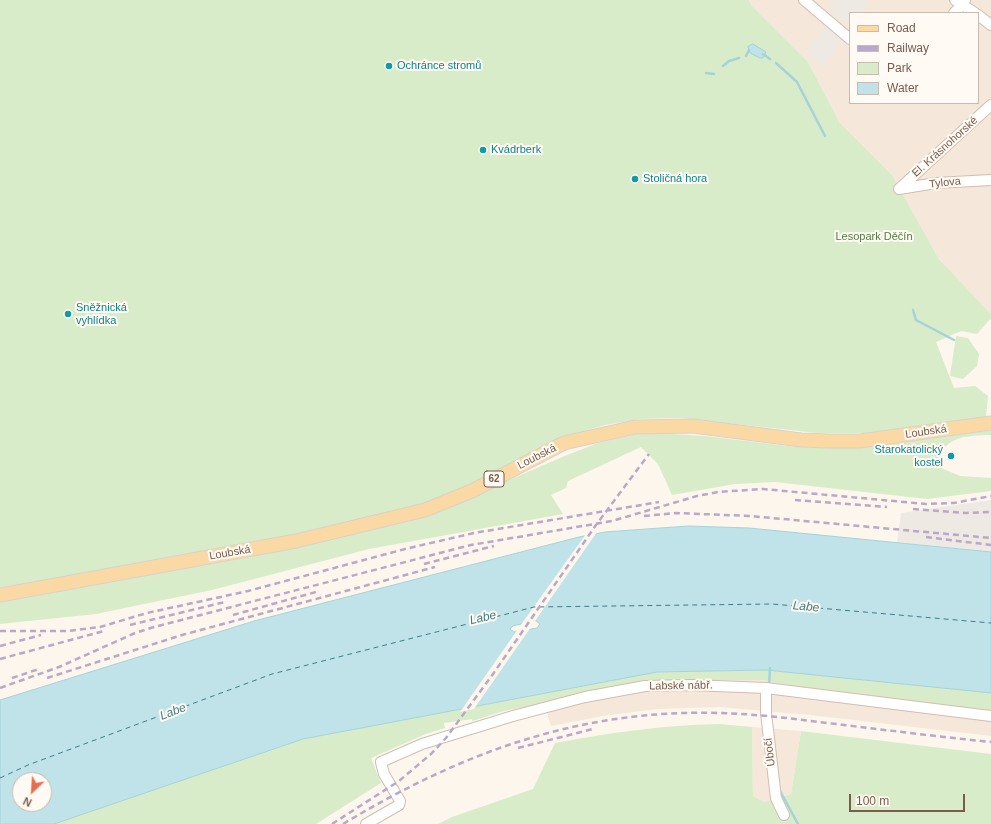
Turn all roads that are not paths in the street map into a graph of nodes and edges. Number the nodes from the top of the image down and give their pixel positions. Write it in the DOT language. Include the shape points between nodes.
graph roads {
  1 [pos="804,0"];
  2 [pos="961,1"];
  3 [pos="955,12"];
  4 [pos="974,12"];
  5 [pos="979,16"];
  6 [pos="991,25"];
  7 [pos="849,38"];
  8 [pos="991,105"];
  9 [pos="991,180"];
  10 [pos="899,189"];
  11 [pos="991,423"];
  12 [pos="0,595"];
  13 [pos="766,688"];
  14 [pos="991,716"];
  15 [pos="784,815"];
  16 [pos="366,824"];
  1 -- 7 [label="street"];
  2 -- 3 [label="street"];
  2 -- 4 [label="street"];
  5 -- 6 [label="street"];
  8 -- 10 [label="street, El. Krásnohorské"];
  9 -- 10 [label="street, Tylova" via="936,183"];
  11 -- 12 [label="main road, Loubská / 62" via="860,441 801,440 693,426 635,427 564,443 472,491 425,510 296,541"];
  13 -- 14 [label="street, Labské nábř."];
  13 -- 15 [label="street, Úbočí" via="766,713 776,798"];
  13 -- 16 [label="street, Labské nábř." via="644,686 586,697 513,716 430,742 381,762 384,774 400,801 399,805"];
}
